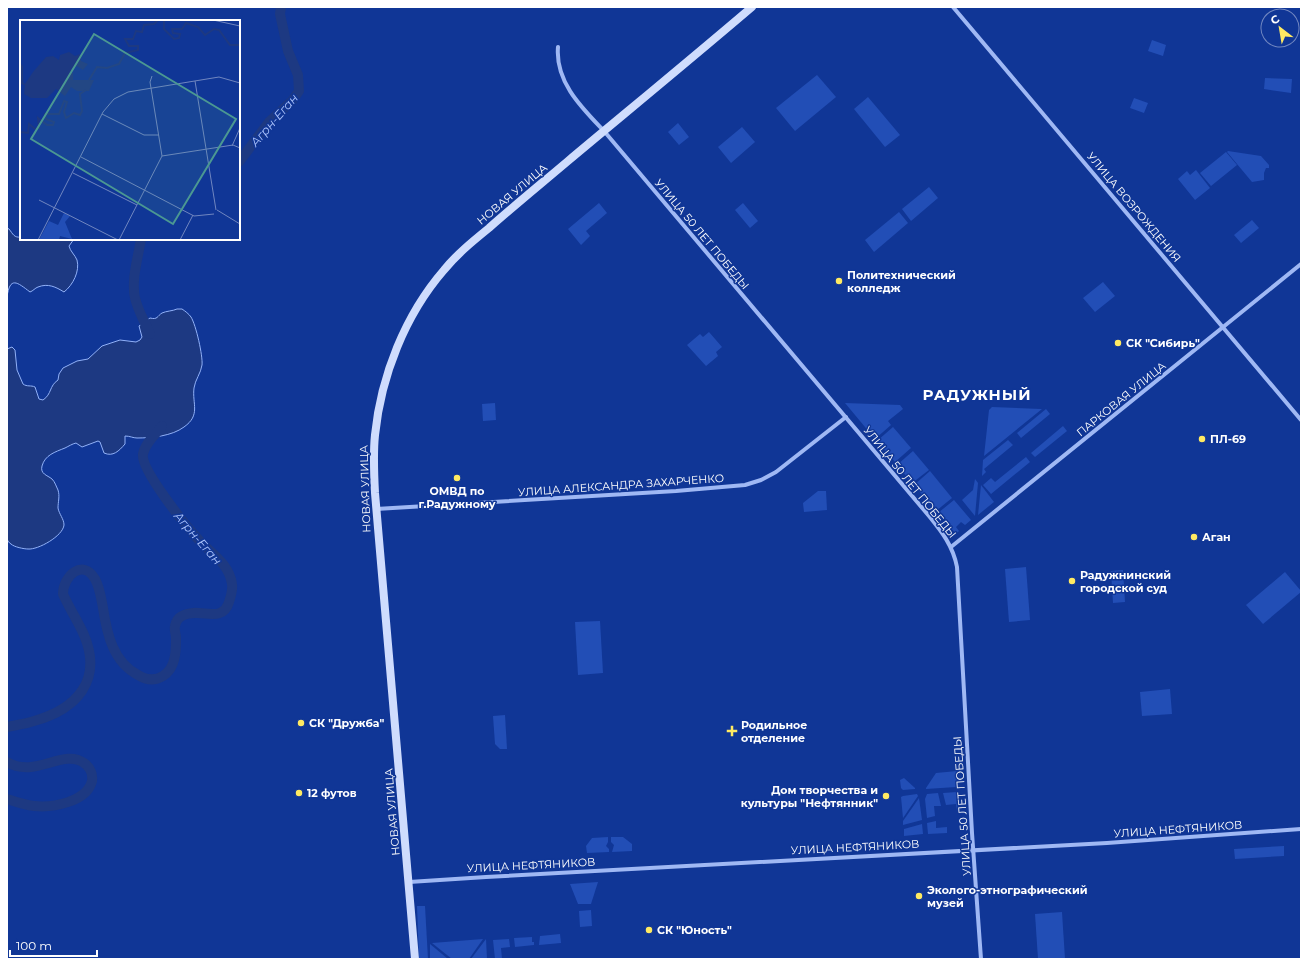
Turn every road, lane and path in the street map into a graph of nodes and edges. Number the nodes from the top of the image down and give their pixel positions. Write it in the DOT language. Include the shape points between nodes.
graph roads {
  1 [pos="752,7"];
  2 [pos="953,7"];
  3 [pos="558,47"];
  4 [pos="604,131"];
  5 [pos="1301,264"];
  6 [pos="1223,327"];
  7 [pos="846,417"];
  8 [pos="1301,420"];
  9 [pos="376,509"];
  10 [pos="951,547"];
  11 [pos="1301,829"];
  12 [pos="974,850"];
  13 [pos="409,882"];
  14 [pos="415,959"];
  15 [pos="981,959"];
  1 -- 4 [label="street, НОВАЯ УЛИЦА"];
  2 -- 6 [label="street, УЛИЦА ВОЗРОЖДЕНИЯ"];
  3 -- 4 [label="street, УЛИЦА 50 ЛЕТ ПОБЕДЫ" via="558,65 570,91"];
  4 -- 7 [label="street, УЛИЦА 50 ЛЕТ ПОБЕДЫ"];
  4 -- 9 [label="street, НОВАЯ УЛИЦА" via="460,253 443,270 421,302 393,359 380,404 374,452"];
  5 -- 6 [label="street, ПАРКОВАЯ УЛИЦА"];
  6 -- 8 [label="street, УЛИЦА ВОЗРОЖДЕНИЯ"];
  6 -- 10 [label="street, ПАРКОВАЯ УЛИЦА"];
  7 -- 9 [label="street, УЛИЦА АЛЕКСАНДРА ЗАХАРЧЕНКО" via="776,472 745,485"];
  7 -- 10 [label="street, УЛИЦА 50 ЛЕТ ПОБЕДЫ" via="938,527"];
  9 -- 13 [label="street, НОВАЯ УЛИЦА"];
  10 -- 12 [label="street, УЛИЦА 50 ЛЕТ ПОБЕДЫ" via="957,567"];
  11 -- 12 [label="street, УЛИЦА НЕФТЯНИКОВ"];
  12 -- 13 [label="street, УЛИЦА НЕФТЯНИКОВ"];
  12 -- 15 [label="street, УЛИЦА 50 ЛЕТ ПОБЕДЫ"];
  13 -- 14 [label="street, НОВАЯ УЛИЦА"];
}
